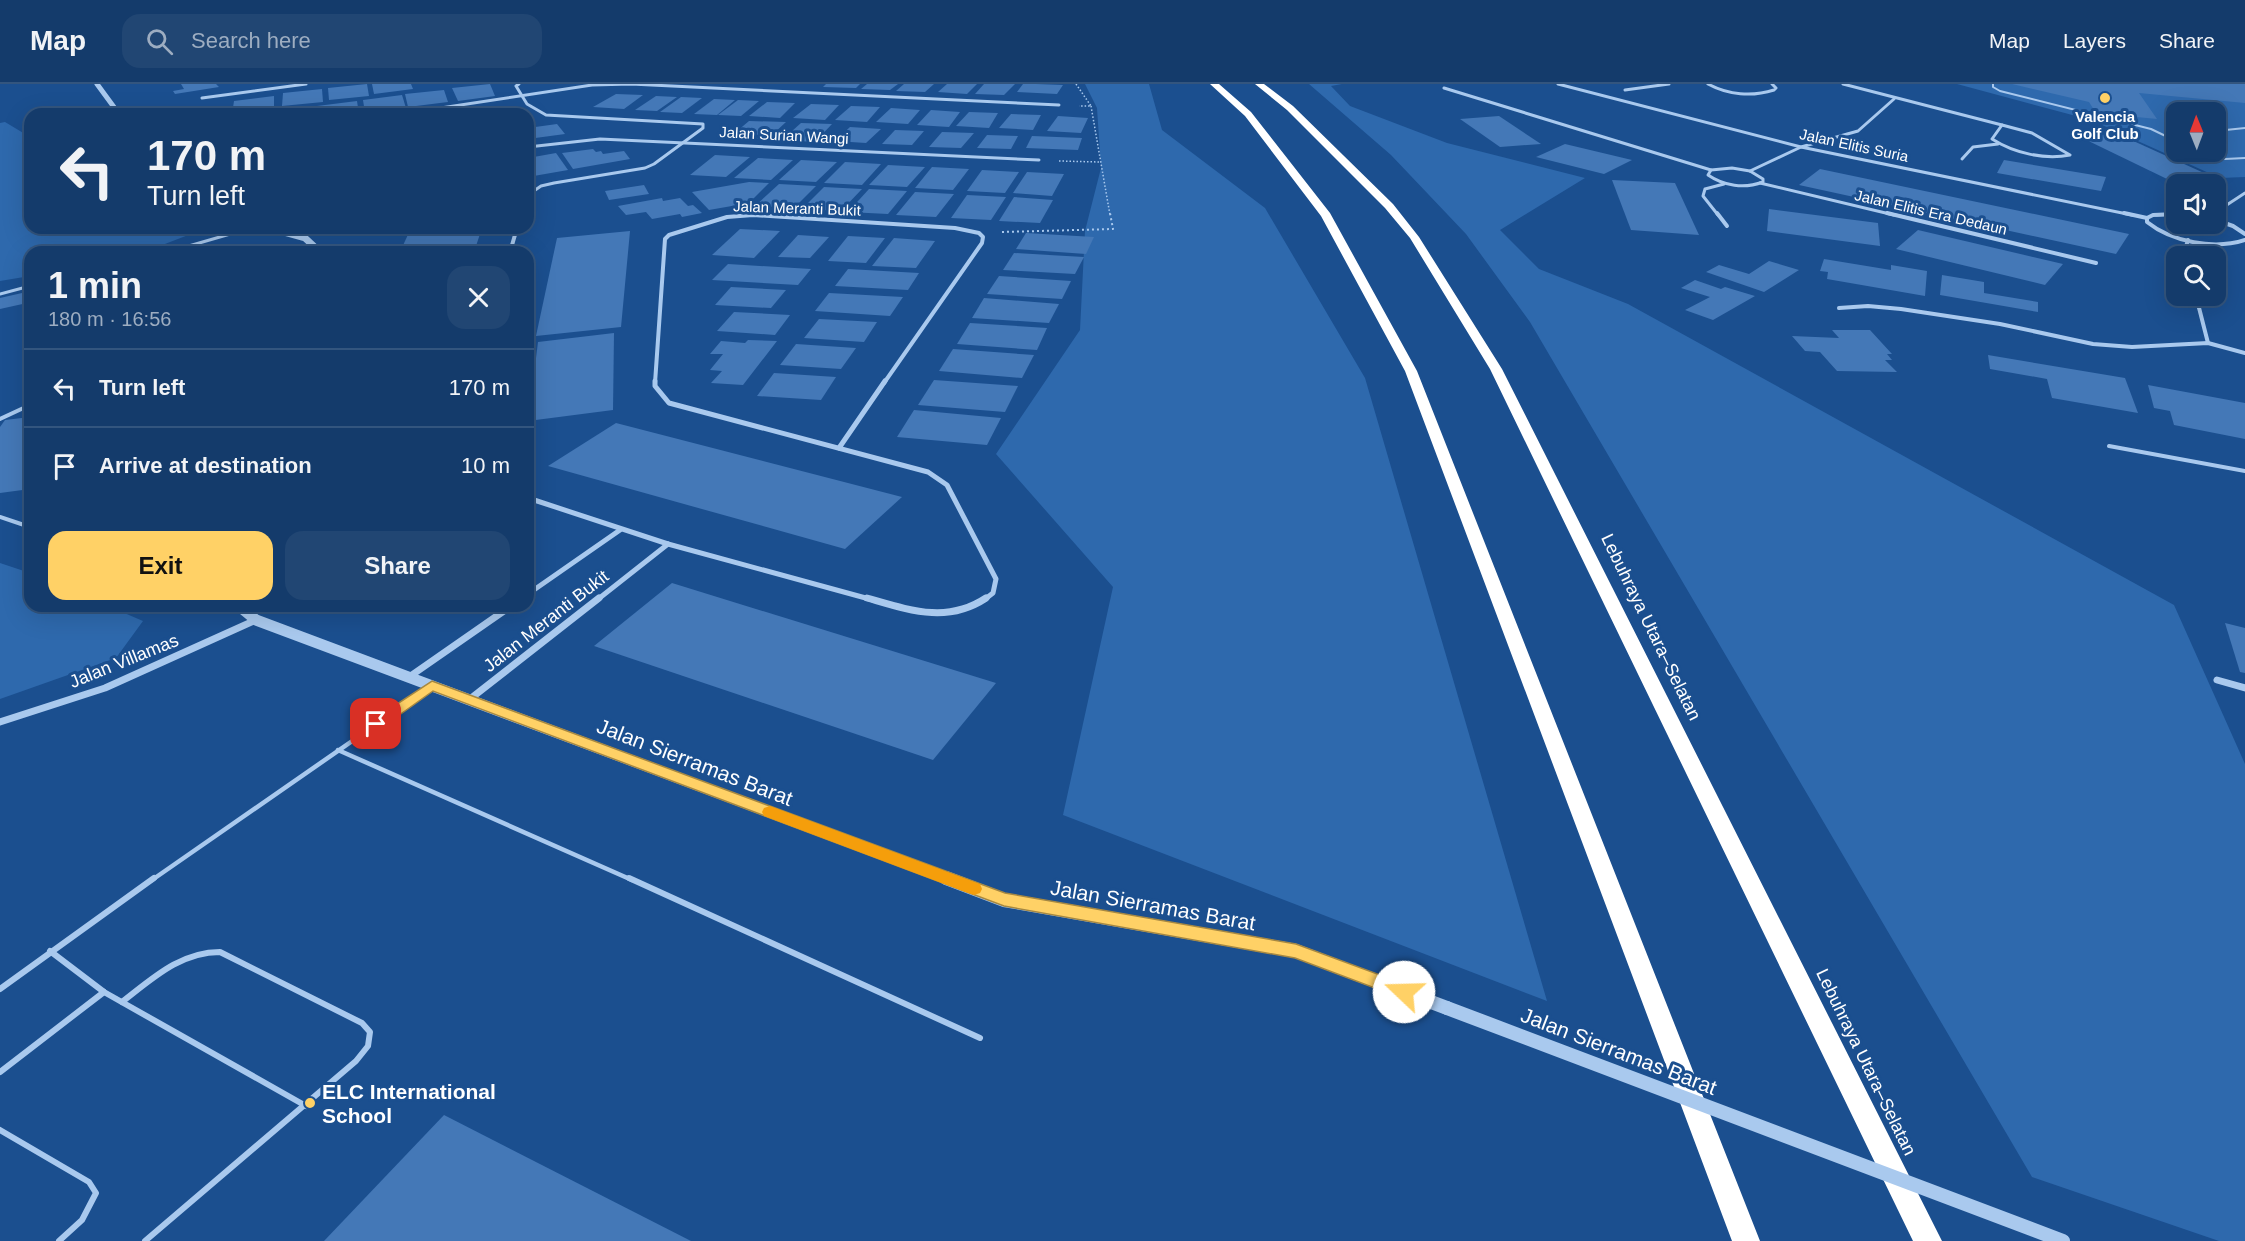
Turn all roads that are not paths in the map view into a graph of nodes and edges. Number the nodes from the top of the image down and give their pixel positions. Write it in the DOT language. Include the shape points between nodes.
graph roads {
  1 [pos="97,84"];
  2 [pos="306,84"];
  3 [pos="519,84"];
  4 [pos="1214,84"];
  5 [pos="1259,84"];
  6 [pos="1558,84"];
  7 [pos="1669,84"];
  8 [pos="1708,84"];
  9 [pos="1772,84"];
  10 [pos="1843,84"];
  11 [pos="1993,84"];
  12 [pos="1444,88"];
  13 [pos="1625,90"];
  14 [pos="519,97"];
  15 [pos="201,98"];
  16 [pos="1894,99"];
  17 [pos="1059,105"];
  18 [pos="115,108"];
  19 [pos="443,108"];
  20 [pos="532,108"];
  21 [pos="534,110"];
  22 [pos="2002,125"];
  23 [pos="2245,128"];
  24 [pos="2226,130"];
  25 [pos="2166,135"];
  26 [pos="683,142"];
  27 [pos="1999,144"];
  28 [pos="534,146"];
  29 [pos="1801,147"];
  30 [pos="2245,158"];
  31 [pos="1962,159"];
  32 [pos="2226,159"];
  33 [pos="1039,160"];
  34 [pos="1711,170"];
  35 [pos="1750,171"];
  36 [pos="1725,183"];
  37 [pos="1760,183"];
  38 [pos="534,190"];
  39 [pos="2245,193"];
  40 [pos="2226,205"];
  41 [pos="2166,214"];
  42 [pos="2147,218"];
  43 [pos="2226,224"];
  44 [pos="1727,226"];
  45 [pos="230,234"];
  46 [pos="290,234"];
  47 [pos="2245,234"];
  48 [pos="2188,240"];
  49 [pos="2244,242"];
  50 [pos="189,246"];
  51 [pos="313,246"];
  52 [pos="2186,246"];
  53 [pos="2096,263"];
  54 [pos="24,288"];
  55 [pos="0,294"];
  56 [pos="2199,306"];
  57 [pos="1839,308"];
  58 [pos="2208,343"];
  59 [pos="2245,353"];
  60 [pos="24,408"];
  61 [pos="0,419"];
  62 [pos="2109,446"];
  63 [pos="839,448"];
  64 [pos="2245,471"];
  65 [pos="534,500"];
  66 [pos="0,517"];
  67 [pos="24,525"];
  68 [pos="620,530"];
  69 [pos="668,544"];
  70 [pos="534,590"];
  71 [pos="246,612"];
  72 [pos="502,612"];
  73 [pos="256,620"];
  74 [pos="409,677"];
  75 [pos="2217,680"];
  76 [pos="432,685"];
  77 [pos="2245,687"];
  78 [pos="470,700"];
  79 [pos="0,722"];
  80 [pos="339,750"];
  81 [pos="50,951"];
  82 [pos="0,989"];
  83 [pos="104,992"];
  84 [pos="122,1002"];
  85 [pos="980,1038"];
  86 [pos="0,1072"];
  87 [pos="306,1106"];
  88 [pos="0,1130"];
  89 [pos="59,1241"];
  90 [pos="146,1241"];
  91 [pos="1746,1241"];
  92 [pos="1928,1241"];
  93 [pos="2063,1241"];
  1 -- 18 [label="street"];
  2 -- 15 [label="street"];
  3 -- 14 [label="street"];
  4 -- 91 [label="highway" via="1248,114 1326,214 1411,370"];
  5 -- 92 [label="highway, Lebuhraya Utara–Selatan" via="1290,108 1389,206 1414,237 1497,369"];
  6 -- 29 [label="street, Jalan Elitis Suria"];
  7 -- 13 [label="street"];
  8 -- 9 [label="street" via="1730,92 1753,94 1774,90"];
  10 -- 16 [label="street"];
  11 -- 25 [label="lane" via="2000,91"];
  12 -- 34 [label="street"];
  14 -- 17 [label="street" via="592,85 632,84"];
  14 -- 19 [label="street"];
  14 -- 20 [label="street"];
  16 -- 22 [label="street"];
  16 -- 29 [label="street" via="1858,130"];
  21 -- 26 [label="street" via="546,115 703,124 704,128"];
  22 -- 27 [label="street" via="1992,139"];
  22 -- 27 [label="street" via="2032,133 2070,155 2049,156"];
  23 -- 24 [label="lane"];
  26 -- 28 [label="street, Jalan Surian Wangi" via="583,139"];
  26 -- 33 [label="street, Jalan Surian Wangi"];
  26 -- 38 [label="street" via="645,168"];
  27 -- 31 [label="street" via="1973,147"];
  29 -- 35 [label="street"];
  29 -- 42 [label="street, Jalan Elitis Suria"];
  30 -- 32 [label="lane"];
  34 -- 35 [label="street"];
  34 -- 36 [label="street" via="1708,175"];
  35 -- 37 [label="street" via="1763,179"];
  36 -- 37 [label="street, Jalan Elitis Era Dedaun"];
  36 -- 44 [label="street" via="1705,189 1703,196"];
  37 -- 53 [label="street, Jalan Elitis Era Dedaun"];
  39 -- 40 [label="street"];
  41 -- 42 [label="street"];
  42 -- 48 [label="street" via="2160,231"];
  43 -- 47 [label="street"];
  45 -- 50 [label="lane"];
  46 -- 51 [label="street"];
  48 -- 49 [label="street"];
  48 -- 52 [label="street"];
  54 -- 55 [label="lane"];
  56 -- 58 [label="street"];
  57 -- 58 [label="street" via="1901,309 2000,324 2093,345"];
  58 -- 59 [label="street"];
  60 -- 61 [label="lane"];
  62 -- 64 [label="lane"];
  63 -- 63 [label="street, Jalan Meranti Bukit" via="669,403 655,386 665,239 678,230 746,216 955,228 983,237"];
  63 -- 69 [label="street, Jalan Meranti Bukit" via="928,472 947,485 996,579 993,593 977,606 956,614 925,614"];
  65 -- 68 [label="street, Jalan Meranti Bukit"];
  66 -- 67 [label="lane"];
  68 -- 69 [label="street, Jalan Meranti Bukit"];
  68 -- 70 [label="street, Jalan Meranti Bukit"];
  69 -- 78 [label="street, Jalan Meranti Bukit"];
  71 -- 73 [label="street, Jalan Sierramas Barat"];
  72 -- 74 [label="street, Jalan Meranti Bukit"];
  73 -- 74 [label="street, Jalan Sierramas Barat"];
  73 -- 79 [label="street, Jalan Villamas" via="105,688"];
  74 -- 76 [label="street, Jalan Sierramas Barat"];
  75 -- 77 [label="street"];
  76 -- 78 [label="street, Jalan Sierramas Barat"];
  76 -- 80 [label="lane"];
  78 -- 93 [label="street, Jalan Sierramas Barat, bridge" via="1004,900 1296,951"];
  80 -- 81 [label="lane"];
  80 -- 85 [label="lane"];
  81 -- 82 [label="lane"];
  81 -- 83 [label="lane"];
  83 -- 84 [label="lane"];
  83 -- 86 [label="lane"];
  84 -- 87 [label="lane"];
  84 -- 87 [label="lane" via="174,963 207,950 220,952 362,1023 370,1032 368,1046"];
  87 -- 90 [label="lane"];
  88 -- 89 [label="lane" via="89,1182 96,1192 90,1210"];
}
